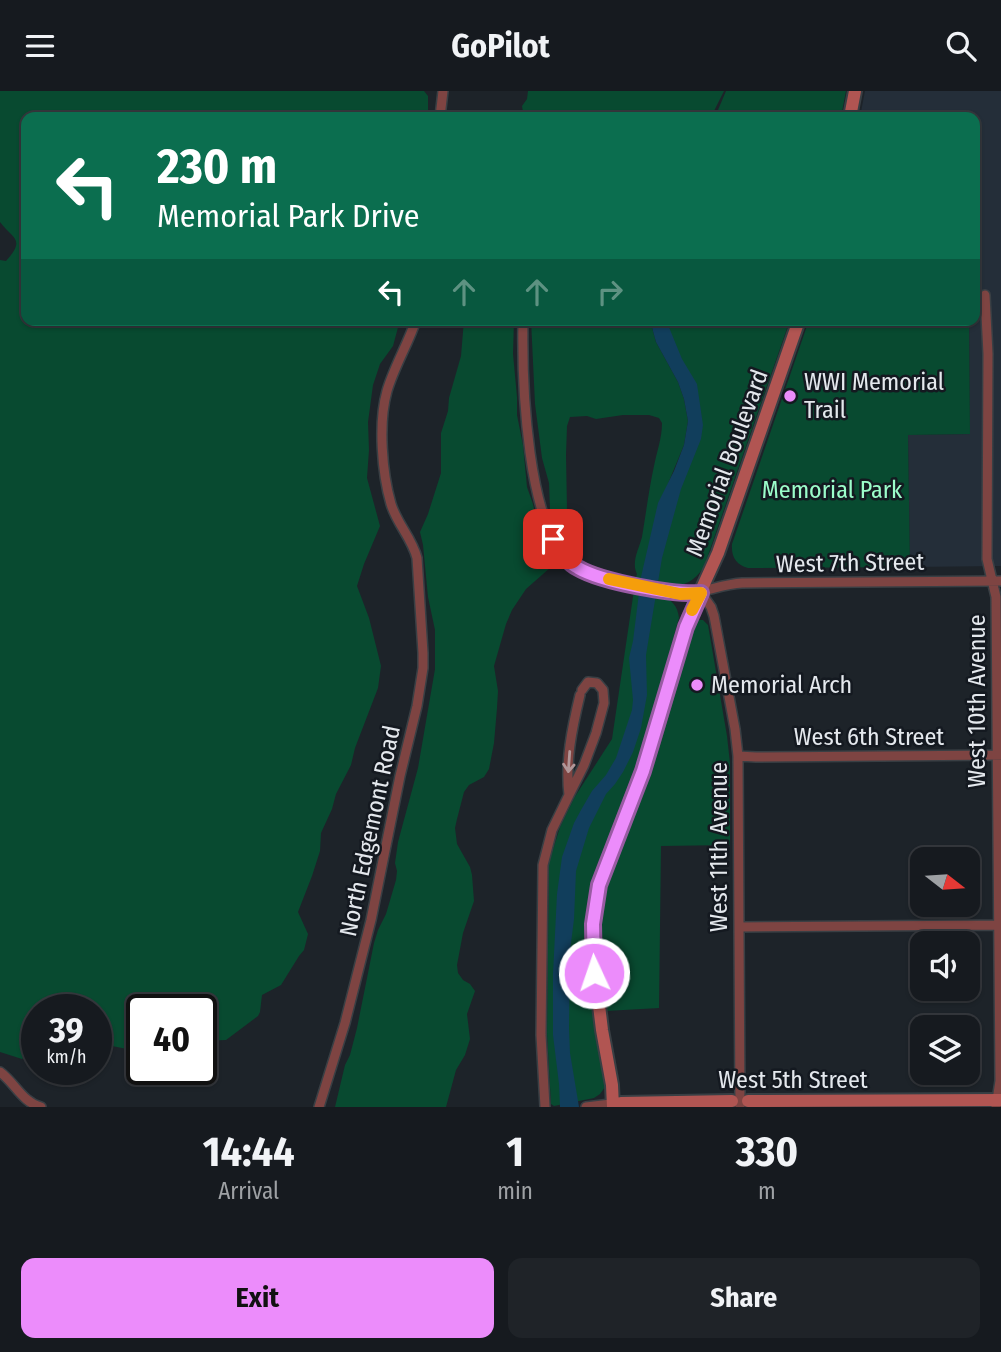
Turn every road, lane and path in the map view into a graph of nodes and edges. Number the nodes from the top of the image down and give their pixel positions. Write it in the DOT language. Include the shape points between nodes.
graph roads {
  1 [pos="443,91"];
  2 [pos="855,91"];
  3 [pos="441,112"];
  4 [pos="851,112"];
  5 [pos="985,295"];
  6 [pos="414,326"];
  7 [pos="523,326"];
  8 [pos="797,326"];
  9 [pos="997,581"];
  10 [pos="701,593"];
  11 [pos="999,755"];
  12 [pos="738,756"];
  13 [pos="569,796"];
  14 [pos="998,925"];
  15 [pos="739,927"];
  16 [pos="0,1072"];
  17 [pos="998,1102"];
  18 [pos="740,1103"];
  19 [pos="616,1104"];
  20 [pos="41,1107"];
  21 [pos="319,1107"];
  22 [pos="545,1107"];
  23 [pos="586,1107"];
  1 -- 3 [label="street"];
  2 -- 4 [label="street"];
  5 -- 9 [label="street, West 10th Avenue" via="987,559"];
  6 -- 21 [label="street, North Edgemont Road" via="386,394 382,429 390,502 416,558 423,668 368,933"];
  7 -- 10 [label="street, West 7th Street" via="532,468 553,539 566,559 597,576 680,594"];
  8 -- 10 [label="street, Memorial Boulevard"];
  9 -- 10 [label="street, West 7th Street" via="742,583"];
  9 -- 11 [label="street, West 10th Avenue"];
  10 -- 12 [label="street, West 11th Avenue" via="714,616"];
  10 -- 19 [label="street, Memorial Boulevard" via="595,905 594,973"];
  11 -- 12 [label="street, West 6th Street"];
  11 -- 14 [label="street, West 10th Avenue"];
  12 -- 15 [label="street, West 11th Avenue"];
  13 -- 13 [label="street, one-way" via="604,703 603,689 597,683 589,682 581,692 569,759"];
  13 -- 22 [label="street" via="552,830 543,865"];
  14 -- 15 [label="street"];
  14 -- 17 [label="street, West 10th Avenue"];
  15 -- 18 [label="street, West 11th Avenue"];
  16 -- 20 [label="street" via="29,1102"];
  17 -- 18 [label="street, West 5th Street"];
  18 -- 19 [label="street, West 5th Street"];
  19 -- 23 [label="street, West 5th Street"];
}
